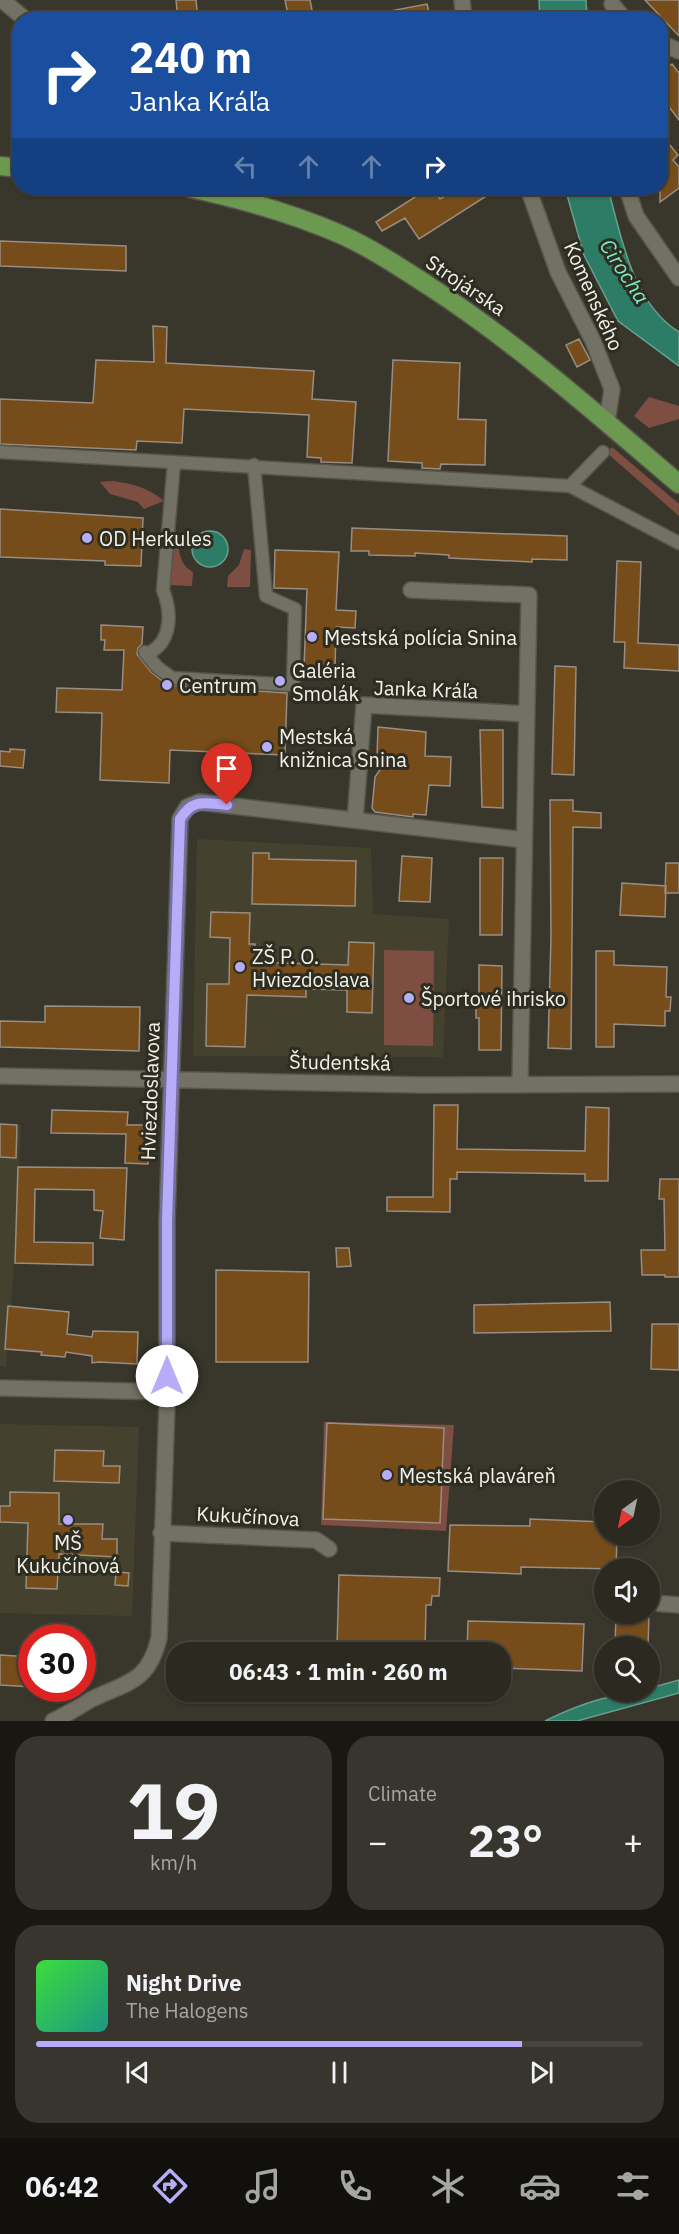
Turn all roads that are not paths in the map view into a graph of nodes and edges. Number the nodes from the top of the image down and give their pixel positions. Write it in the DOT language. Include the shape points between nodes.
graph roads {
  1 [pos="2,0"];
  2 [pos="16,12"];
  3 [pos="218,195"];
  4 [pos="530,195"];
  5 [pos="629,195"];
  6 [pos="679,278"];
  7 [pos="607,422"];
  8 [pos="0,452"];
  9 [pos="603,452"];
  10 [pos="174,463"];
  11 [pos="254,465"];
  12 [pos="679,484"];
  13 [pos="570,486"];
  14 [pos="679,543"];
  15 [pos="411,590"];
  16 [pos="527,714"];
  17 [pos="355,820"];
  18 [pos="524,840"];
  19 [pos="0,1076"];
  20 [pos="171,1080"];
  21 [pos="679,1084"];
  22 [pos="520,1085"];
  23 [pos="0,1388"];
  24 [pos="167,1392"];
  25 [pos="161,1533"];
  26 [pos="329,1549"];
  27 [pos="660,1604"];
  28 [pos="679,1605"];
  29 [pos="53,1721"];
  1 -- 2 [label="street"];
  3 -- 7 [label="main road, Strojárska" via="312,223 384,257 489,327"];
  4 -- 7 [label="street, Komenského" via="558,272 612,389"];
  5 -- 6 [label="street" via="636,216"];
  7 -- 12 [label="main road, Strojárska"];
  8 -- 10 [label="street"];
  9 -- 13 [label="street"];
  10 -- 11 [label="street"];
  10 -- 11 [label="street" via="163,590 169,606 166,636 159,647 148,652 157,667 172,678 293,685 295,609 266,596"];
  11 -- 13 [label="street"];
  13 -- 14 [label="street"];
  15 -- 16 [label="street" via="529,595"];
  16 -- 17 [label="street, Janka Kráľa" via="364,705"];
  16 -- 18 [label="street"];
  17 -- 18 [label="street"];
  17 -- 20 [label="street, Hviezdoslavova" via="199,802 187,807 180,819"];
  18 -- 22 [label="street"];
  19 -- 20 [label="street, Študentská"];
  20 -- 22 [label="street, Študentská"];
  20 -- 24 [label="street, Hviezdoslavova"];
  21 -- 22 [label="street, Študentská"];
  23 -- 24 [label="street"];
  24 -- 25 [label="street"];
  25 -- 26 [label="street, Kukučínova" via="316,1540"];
  25 -- 29 [label="street" via="159,1638 152,1661 135,1679"];
  27 -- 28 [label="street"];
}
